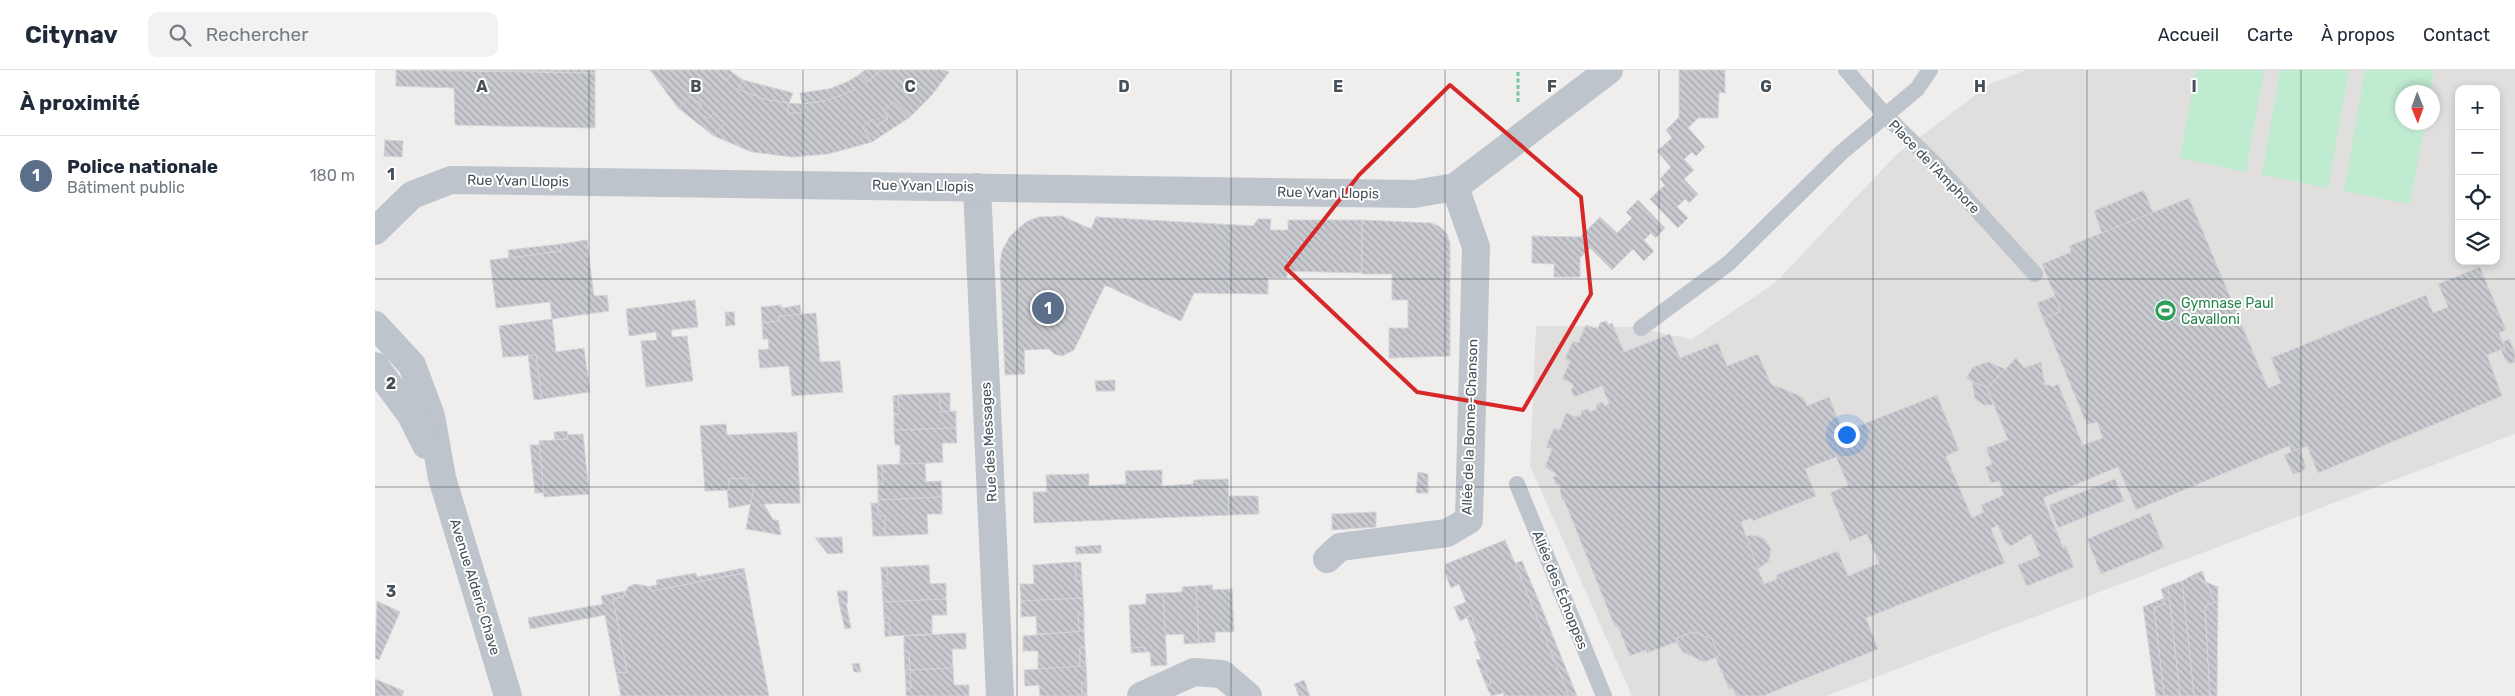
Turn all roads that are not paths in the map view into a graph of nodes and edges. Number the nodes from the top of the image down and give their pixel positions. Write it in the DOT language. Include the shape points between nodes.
graph roads {
  1 [pos="1609,70"];
  2 [pos="1846,70"];
  3 [pos="1930,70"];
  4 [pos="1886,116"];
  5 [pos="977,187"];
  6 [pos="1455,187"];
  7 [pos="375,231"];
  8 [pos="2035,274"];
  9 [pos="375,325"];
  10 [pos="1641,328"];
  11 [pos="375,366"];
  12 [pos="442,478"];
  13 [pos="1517,484"];
  14 [pos="1327,559"];
  15 [pos="508,696"];
  16 [pos="1000,696"];
  17 [pos="1141,696"];
  18 [pos="1248,696"];
  19 [pos="1604,696"];
  1 -- 6 [label="street, Rue Yvan Llopis"];
  2 -- 4 [label="lane, Place de l'Amphore"];
  3 -- 4 [label="lane, Place de l'Amphore" via="1917,89"];
  4 -- 8 [label="lane, Place de l'Amphore" via="1935,164"];
  4 -- 10 [label="lane, Place de l'Amphore" via="1842,152 1729,263"];
  5 -- 6 [label="street, Rue Yvan Llopis" via="1414,194"];
  5 -- 7 [label="street, Rue Yvan Llopis" via="451,180 412,195"];
  5 -- 16 [label="street, Rue des Messages"];
  6 -- 14 [label="street, Allée de la Bonne-Chanson" via="1476,247 1469,520 1447,533 1340,546"];
  9 -- 12 [label="street, Avenue Alderic Chave" via="412,366 431,416"];
  11 -- 12 [label="street, Avenue Alderic Chave" via="411,415"];
  12 -- 15 [label="street, Avenue Alderic Chave"];
  13 -- 19 [label="lane, Allée des Échoppes"];
  17 -- 18 [label="street" via="1194,672 1222,674"];
}
